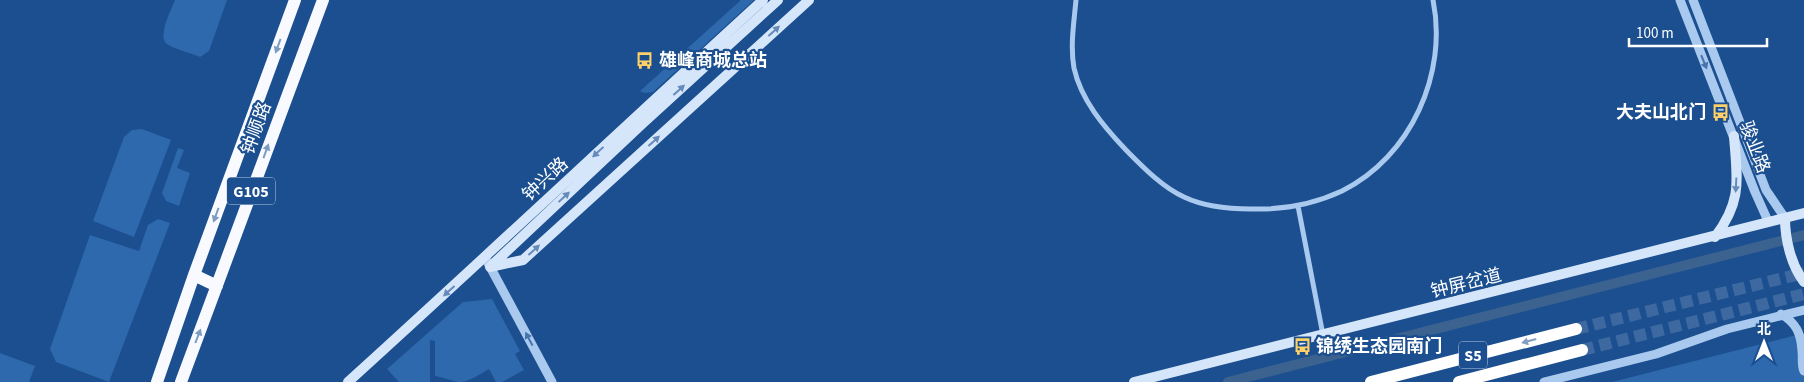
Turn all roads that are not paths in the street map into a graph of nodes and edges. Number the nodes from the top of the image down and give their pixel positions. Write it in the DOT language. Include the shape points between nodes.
graph roads {
  1 [pos="295,0"];
  2 [pos="323,0"];
  3 [pos="763,0"];
  4 [pos="778,0"];
  5 [pos="809,0"];
  6 [pos="1076,0"];
  7 [pos="1434,0"];
  8 [pos="1680,0"];
  9 [pos="1693,0"];
  10 [pos="1734,136"];
  11 [pos="1298,206"];
  12 [pos="1804,213"];
  13 [pos="1785,218"];
  14 [pos="1768,221"];
  15 [pos="1785,232"];
  16 [pos="1715,237"];
  17 [pos="487,262"];
  18 [pos="194,276"];
  19 [pos="1804,282"];
  20 [pos="217,286"];
  21 [pos="1804,310"];
  22 [pos="1780,314"];
  23 [pos="1576,329"];
  24 [pos="1324,335"];
  25 [pos="1582,350"];
  26 [pos="1804,371"];
  27 [pos="157,382"];
  28 [pos="181,382"];
  29 [pos="348,382"];
  30 [pos="552,382"];
  31 [pos="1134,382"];
  32 [pos="1371,382"];
  33 [pos="1459,382"];
  34 [pos="1544,382"];
  1 -- 18 [label="highway, 钟顺路 / G105, one-way"];
  20 -- 2 [label="highway, 钟顺路 / G105, one-way"];
  3 -- 17 [label="main road, 钟兴路, one-way" via="635,116"];
  17 -- 4 [label="main road, 钟兴路, one-way"];
  17 -- 5 [label="main road, one-way" via="523,260"];
  6 -- 11 [label="street" via="1073,48 1074,68 1080,87 1101,122 1136,160 1167,186 1204,204 1263,209"];
  7 -- 11 [label="street" via="1438,37 1434,65 1420,109 1406,133 1361,179 1342,190"];
  8 -- 10 [label="street, 骏业路, one-way"];
  9 -- 13 [label="street, 骏业路" via="1766,190"];
  10 -- 14 [label="street, 骏业路"];
  10 -- 16 [label="main road, one-way" via="1737,184 1734,200 1730,215"];
  11 -- 24 [label="street"];
  12 -- 13 [label="main road, 钟屏岔道"];
  13 -- 14 [label="main road, 钟屏岔道"];
  13 -- 15 [label="main road"];
  14 -- 15 [label="main road"];
  14 -- 16 [label="main road, 钟屏岔道"];
  15 -- 19 [label="main road"];
  16 -- 24 [label="main road, 钟屏岔道"];
  17 -- 29 [label="main road, 钟兴路, one-way"];
  30 -- 17 [label="street, one-way"];
  18 -- 20 [label="highway"];
  18 -- 27 [label="highway, 钟顺路 / G105"];
  28 -- 20 [label="highway, 钟顺路 / G105, one-way"];
  21 -- 22 [label="street"];
  22 -- 26 [label="street" via="1796,326"];
  22 -- 34 [label="street" via="1656,354"];
  23 -- 32 [label="highway, S5, one-way"];
  24 -- 31 [label="main road, 钟屏岔道"];
  25 -- 33 [label="highway, S5"];
}
